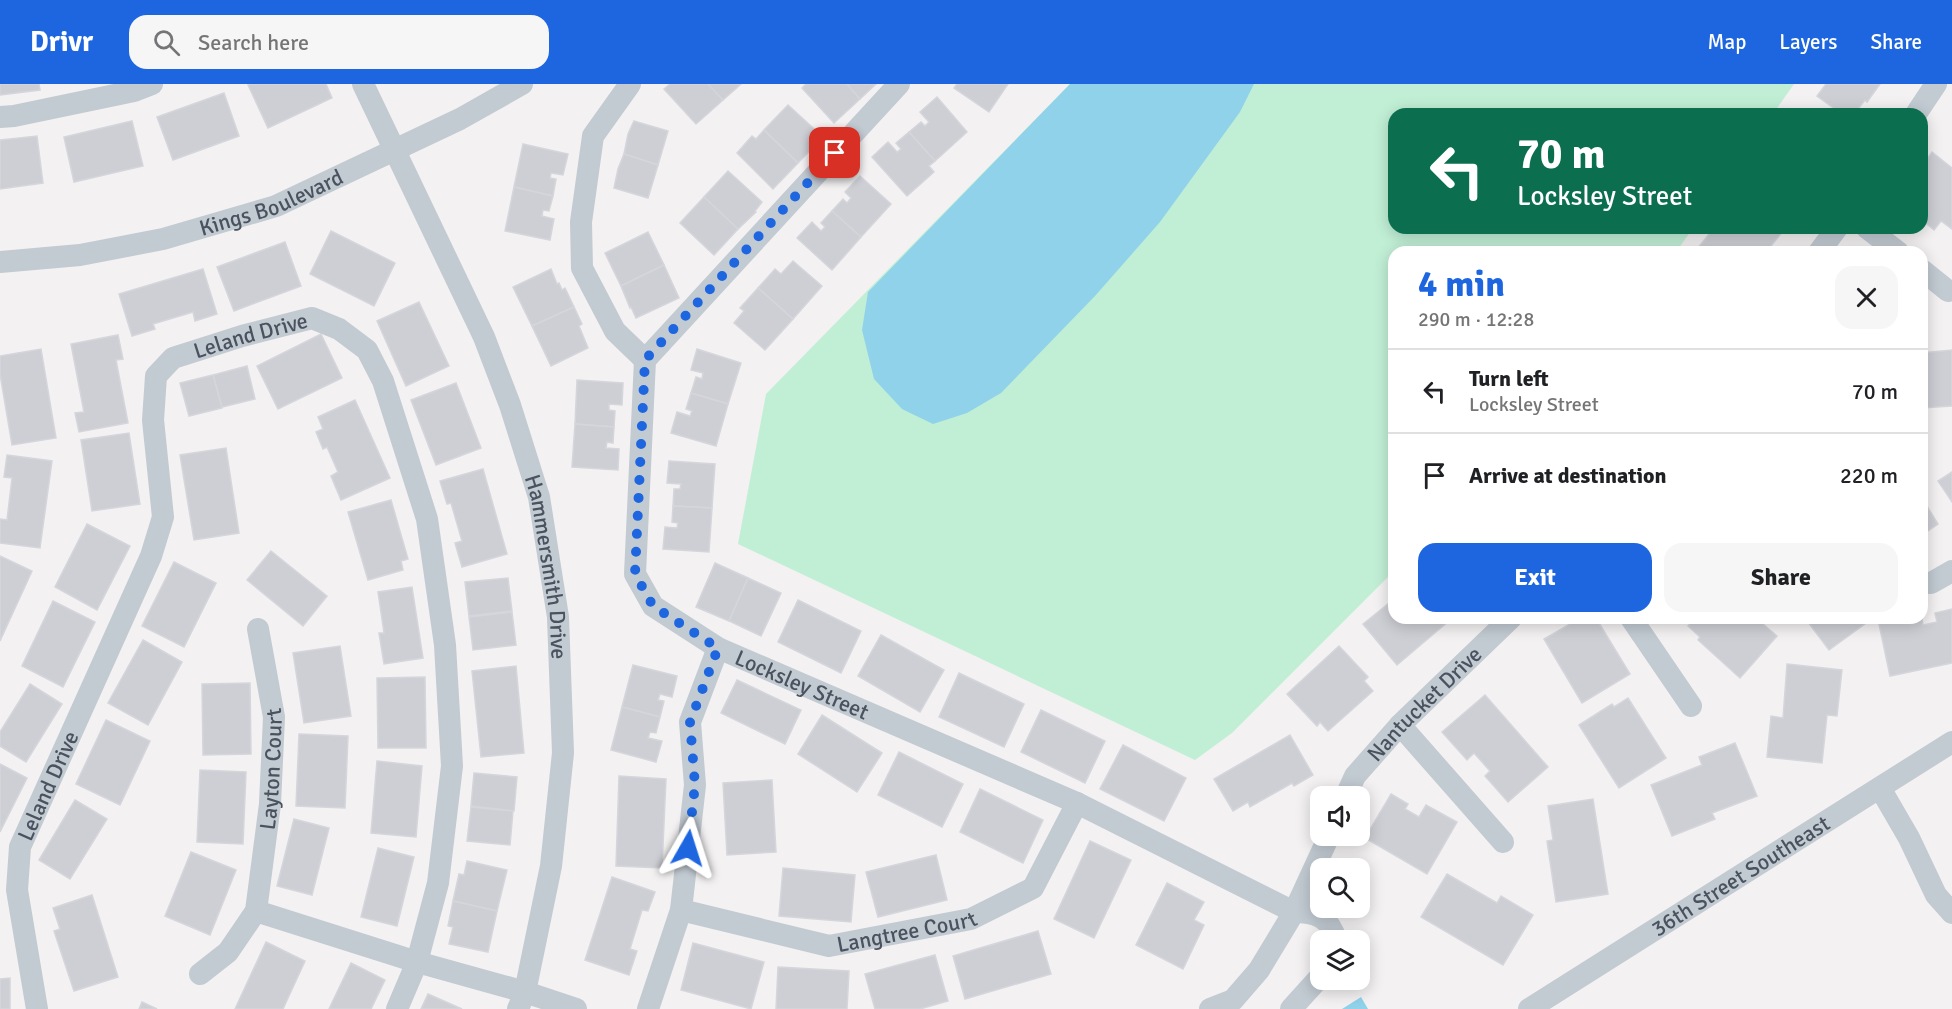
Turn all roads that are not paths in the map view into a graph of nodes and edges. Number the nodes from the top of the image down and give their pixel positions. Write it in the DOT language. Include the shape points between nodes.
graph roads {
  1 [pos="152,84"];
  2 [pos="363,84"];
  3 [pos="522,84"];
  4 [pos="630,84"];
  5 [pos="898,84"];
  6 [pos="1936,84"];
  7 [pos="1920,108"];
  8 [pos="0,117"];
  9 [pos="394,151"];
  10 [pos="1875,234"];
  11 [pos="1890,246"];
  12 [pos="0,262"];
  13 [pos="1928,275"];
  14 [pos="1948,291"];
  15 [pos="645,360"];
  16 [pos="1952,571"];
  17 [pos="1928,583"];
  18 [pos="1505,624"];
  19 [pos="1635,624"];
  20 [pos="258,629"];
  21 [pos="718,648"];
  22 [pos="1691,706"];
  23 [pos="1400,725"];
  24 [pos="1952,742"];
  25 [pos="1350,786"];
  26 [pos="1880,788"];
  27 [pos="1077,803"];
  28 [pos="1503,842"];
  29 [pos="1324,846"];
  30 [pos="681,910"];
  31 [pos="256,911"];
  32 [pos="1294,912"];
  33 [pos="1952,913"];
  34 [pos="1333,930"];
  35 [pos="417,962"];
  36 [pos="200,974"];
  37 [pos="1310,988"];
  38 [pos="521,1001"];
  39 [pos="1236,1004"];
  40 [pos="37,1009"];
  41 [pos="398,1009"];
  42 [pos="576,1009"];
  43 [pos="648,1009"];
  44 [pos="1210,1009"];
  45 [pos="1291,1009"];
  46 [pos="1529,1009"];
  1 -- 8 [label="street" via="112,96"];
  2 -- 9 [label="street, Hammersmith Drive"];
  3 -- 9 [label="street, Kings Boulevard"];
  4 -- 15 [label="street" via="593,136 581,222 582,268 615,331"];
  5 -- 15 [label="street"];
  6 -- 7 [label="street"];
  9 -- 12 [label="street, Kings Boulevard" via="276,206 163,239 80,255"];
  9 -- 38 [label="street, Hammersmith Drive" via="484,337 510,405 539,497 556,606 563,753 551,866"];
  10 -- 11 [label="street"];
  13 -- 14 [label="street"];
  15 -- 21 [label="street, Locksley Street" via="635,574 653,606"];
  16 -- 17 [label="street"];
  18 -- 23 [label="street, Nantucket Drive"];
  19 -- 22 [label="street"];
  20 -- 31 [label="street, Layton Court" via="274,717 270,804"];
  21 -- 27 [label="street, Locksley Street"];
  21 -- 30 [label="street" via="690,722 695,785"];
  23 -- 25 [label="street, Nantucket Drive"];
  23 -- 28 [label="street"];
  24 -- 26 [label="street, 36th Street Southeast"];
  26 -- 33 [label="street" via="1936,895"];
  26 -- 46 [label="street, 36th Street Southeast"];
  27 -- 30 [label="street, Langtree Court" via="1033,888 971,919 829,946"];
  27 -- 32 [label="street, Locksley Street"];
  29 -- 32 [label="street"];
  30 -- 43 [label="street"];
  31 -- 35 [label="street"];
  31 -- 36 [label="street, Layton Court" via="228,952"];
  32 -- 34 [label="street, Locksley Street" via="1312,912"];
  32 -- 39 [label="street"];
  35 -- 38 [label="street"];
  35 -- 40 [label="street, Leland Drive" via="438,883 452,766 445,645 427,519 383,381 367,350 339,329 312,318 173,358 156,376 153,420 163,517 151,556 20,847 17,890"];
  35 -- 41 [label="street, Leland Drive"];
  37 -- 45 [label="street"];
  38 -- 42 [label="street"];
  39 -- 44 [label="street"];
}
